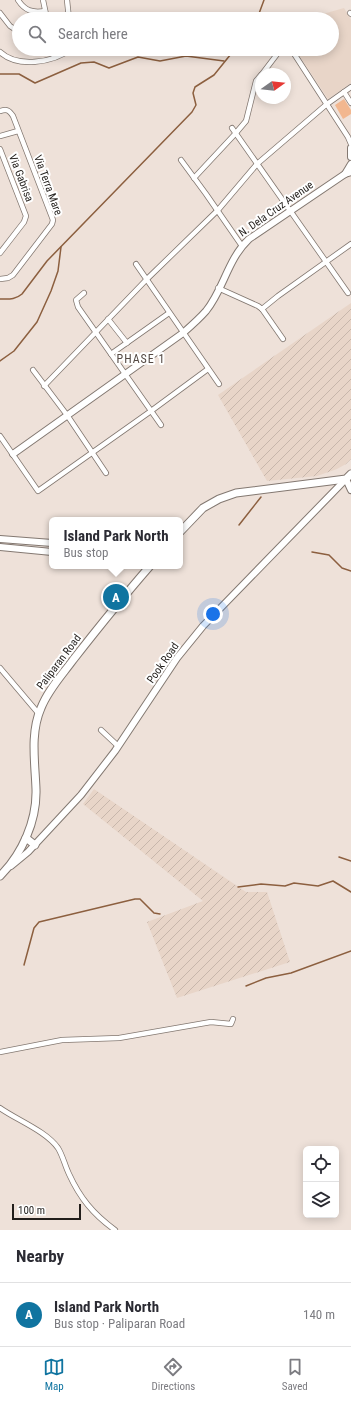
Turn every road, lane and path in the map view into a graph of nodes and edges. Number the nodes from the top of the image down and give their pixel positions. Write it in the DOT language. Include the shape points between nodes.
graph roads {
  1 [pos="18,0"];
  2 [pos="43,0"];
  3 [pos="67,0"];
  4 [pos="45,11"];
  5 [pos="0,12"];
  6 [pos="68,12"];
  7 [pos="12,27"];
  8 [pos="0,52"];
  9 [pos="276,56"];
  10 [pos="296,56"];
  11 [pos="54,57"];
  12 [pos="267,68"];
  13 [pos="255,85"];
  14 [pos="351,88"];
  15 [pos="344,92"];
  16 [pos="351,103"];
  17 [pos="327,104"];
  18 [pos="0,111"];
  19 [pos="232,128"];
  20 [pos="18,131"];
  21 [pos="236,134"];
  22 [pos="0,136"];
  23 [pos="351,144"];
  24 [pos="351,148"];
  25 [pos="0,149"];
  26 [pos="351,157"];
  27 [pos="181,160"];
  28 [pos="257,164"];
  29 [pos="351,164"];
  30 [pos="348,173"];
  31 [pos="194,178"];
  32 [pos="218,210"];
  33 [pos="290,211"];
  34 [pos="351,244"];
  35 [pos="242,246"];
  36 [pos="0,253"];
  37 [pos="325,261"];
  38 [pos="136,264"];
  39 [pos="147,279"];
  40 [pos="0,280"];
  41 [pos="218,288"];
  42 [pos="84,293"];
  43 [pos="348,293"];
  44 [pos="262,309"];
  45 [pos="169,313"];
  46 [pos="108,319"];
  47 [pos="96,332"];
  48 [pos="183,333"];
  49 [pos="283,339"];
  50 [pos="127,343"];
  51 [pos="111,354"];
  52 [pos="208,369"];
  53 [pos="33,370"];
  54 [pos="124,375"];
  55 [pos="219,384"];
  56 [pos="44,386"];
  57 [pos="151,411"];
  58 [pos="67,416"];
  59 [pos="161,425"];
  60 [pos="0,436"];
  61 [pos="93,453"];
  62 [pos="13,454"];
  63 [pos="106,474"];
  64 [pos="349,478"];
  65 [pos="351,490"];
  66 [pos="183,529"];
  67 [pos="0,539"];
  68 [pos="49,544"];
  69 [pos="0,547"];
  70 [pos="49,552"];
  71 [pos="147,569"];
  72 [pos="0,668"];
  73 [pos="39,714"];
  74 [pos="101,730"];
  75 [pos="118,746"];
  76 [pos="26,838"];
  77 [pos="35,845"];
  78 [pos="8,868"];
  79 [pos="0,876"];
  80 [pos="233,1019"];
  81 [pos="0,1052"];
  82 [pos="0,1108"];
  83 [pos="115,1230"];
  1 -- 4 [label="street" via="31,12"];
  2 -- 4 [label="street"];
  3 -- 6 [label="street"];
  5 -- 7 [label="street"];
  8 -- 11 [label="street" via="9,58 22,61 33,62"];
  9 -- 12 [label="street"];
  10 -- 17 [label="street"];
  13 -- 21 [label="street" via="246,121"];
  14 -- 15 [label="street"];
  15 -- 16 [label="street"];
  15 -- 17 [label="street"];
  17 -- 23 [label="street"];
  17 -- 28 [label="street"];
  18 -- 20 [label="street, Via Terra Mare" via="10,111"];
  19 -- 21 [label="street"];
  20 -- 22 [label="street"];
  20 -- 40 [label="street, Via Terra Mare" via="52,216 52,224 14,275"];
  21 -- 28 [label="street"];
  21 -- 31 [label="street"];
  24 -- 26 [label="street"];
  25 -- 36 [label="street, Via Gabrisa" via="26,219"];
  27 -- 31 [label="street"];
  28 -- 32 [label="street"];
  28 -- 33 [label="street"];
  29 -- 30 [label="street, N. Dela Cruz Avenue"];
  30 -- 33 [label="street, N. Dela Cruz Avenue"];
  31 -- 32 [label="street"];
  32 -- 35 [label="street"];
  32 -- 39 [label="street"];
  33 -- 35 [label="street, N. Dela Cruz Avenue"];
  33 -- 37 [label="street"];
  34 -- 37 [label="street"];
  35 -- 41 [label="street, N. Dela Cruz Avenue"];
  37 -- 43 [label="street"];
  37 -- 44 [label="street"];
  38 -- 39 [label="street"];
  39 -- 45 [label="street"];
  39 -- 46 [label="street"];
  41 -- 44 [label="street"];
  41 -- 48 [label="street, N. Dela Cruz Avenue" via="206,311"];
  42 -- 47 [label="street" via="76,300 76,304"];
  44 -- 49 [label="street"];
  45 -- 48 [label="street"];
  45 -- 50 [label="street"];
  46 -- 47 [label="street"];
  46 -- 50 [label="street"];
  47 -- 51 [label="street"];
  47 -- 56 [label="street"];
  48 -- 52 [label="street"];
  48 -- 54 [label="street, N. Dela Cruz Avenue"];
  50 -- 51 [label="street"];
  51 -- 54 [label="street"];
  52 -- 55 [label="street"];
  52 -- 57 [label="street"];
  53 -- 56 [label="street"];
  54 -- 57 [label="street"];
  54 -- 58 [label="street, N. Dela Cruz Avenue"];
  56 -- 58 [label="street"];
  57 -- 59 [label="street"];
  57 -- 61 [label="street"];
  58 -- 61 [label="street"];
  58 -- 62 [label="street, N. Dela Cruz Avenue"];
  60 -- 62 [label="street"];
  61 -- 62 [label="street" via="38,491"];
  61 -- 63 [label="street"];
  64 -- 65 [label="street"];
  64 -- 66 [label="main road" via="236,493 203,508"];
  64 -- 75 [label="street, Pook Road" via="204,626 177,658"];
  67 -- 68 [label="street"];
  69 -- 70 [label="street"];
  71 -- 73 [label="main road, Paliparan Road" via="56,682 44,700"];
  72 -- 73 [label="street"];
  73 -- 76 [label="main road, Paliparan Road" via="34,744 36,799"];
  74 -- 75 [label="street"];
  75 -- 77 [label="street, Pook Road" via="74,804"];
  76 -- 77 [label="main road"];
  76 -- 78 [label="main road, Paliparan Road"];
  77 -- 78 [label="street, Pook Road"];
  78 -- 79 [label="main road, Paliparan Road"];
  80 -- 81 [label="street" via="232,1024 211,1022 119,1038 62,1040"];
  82 -- 83 [label="street" via="49,1139 58,1148 81,1196 89,1207"];
}
